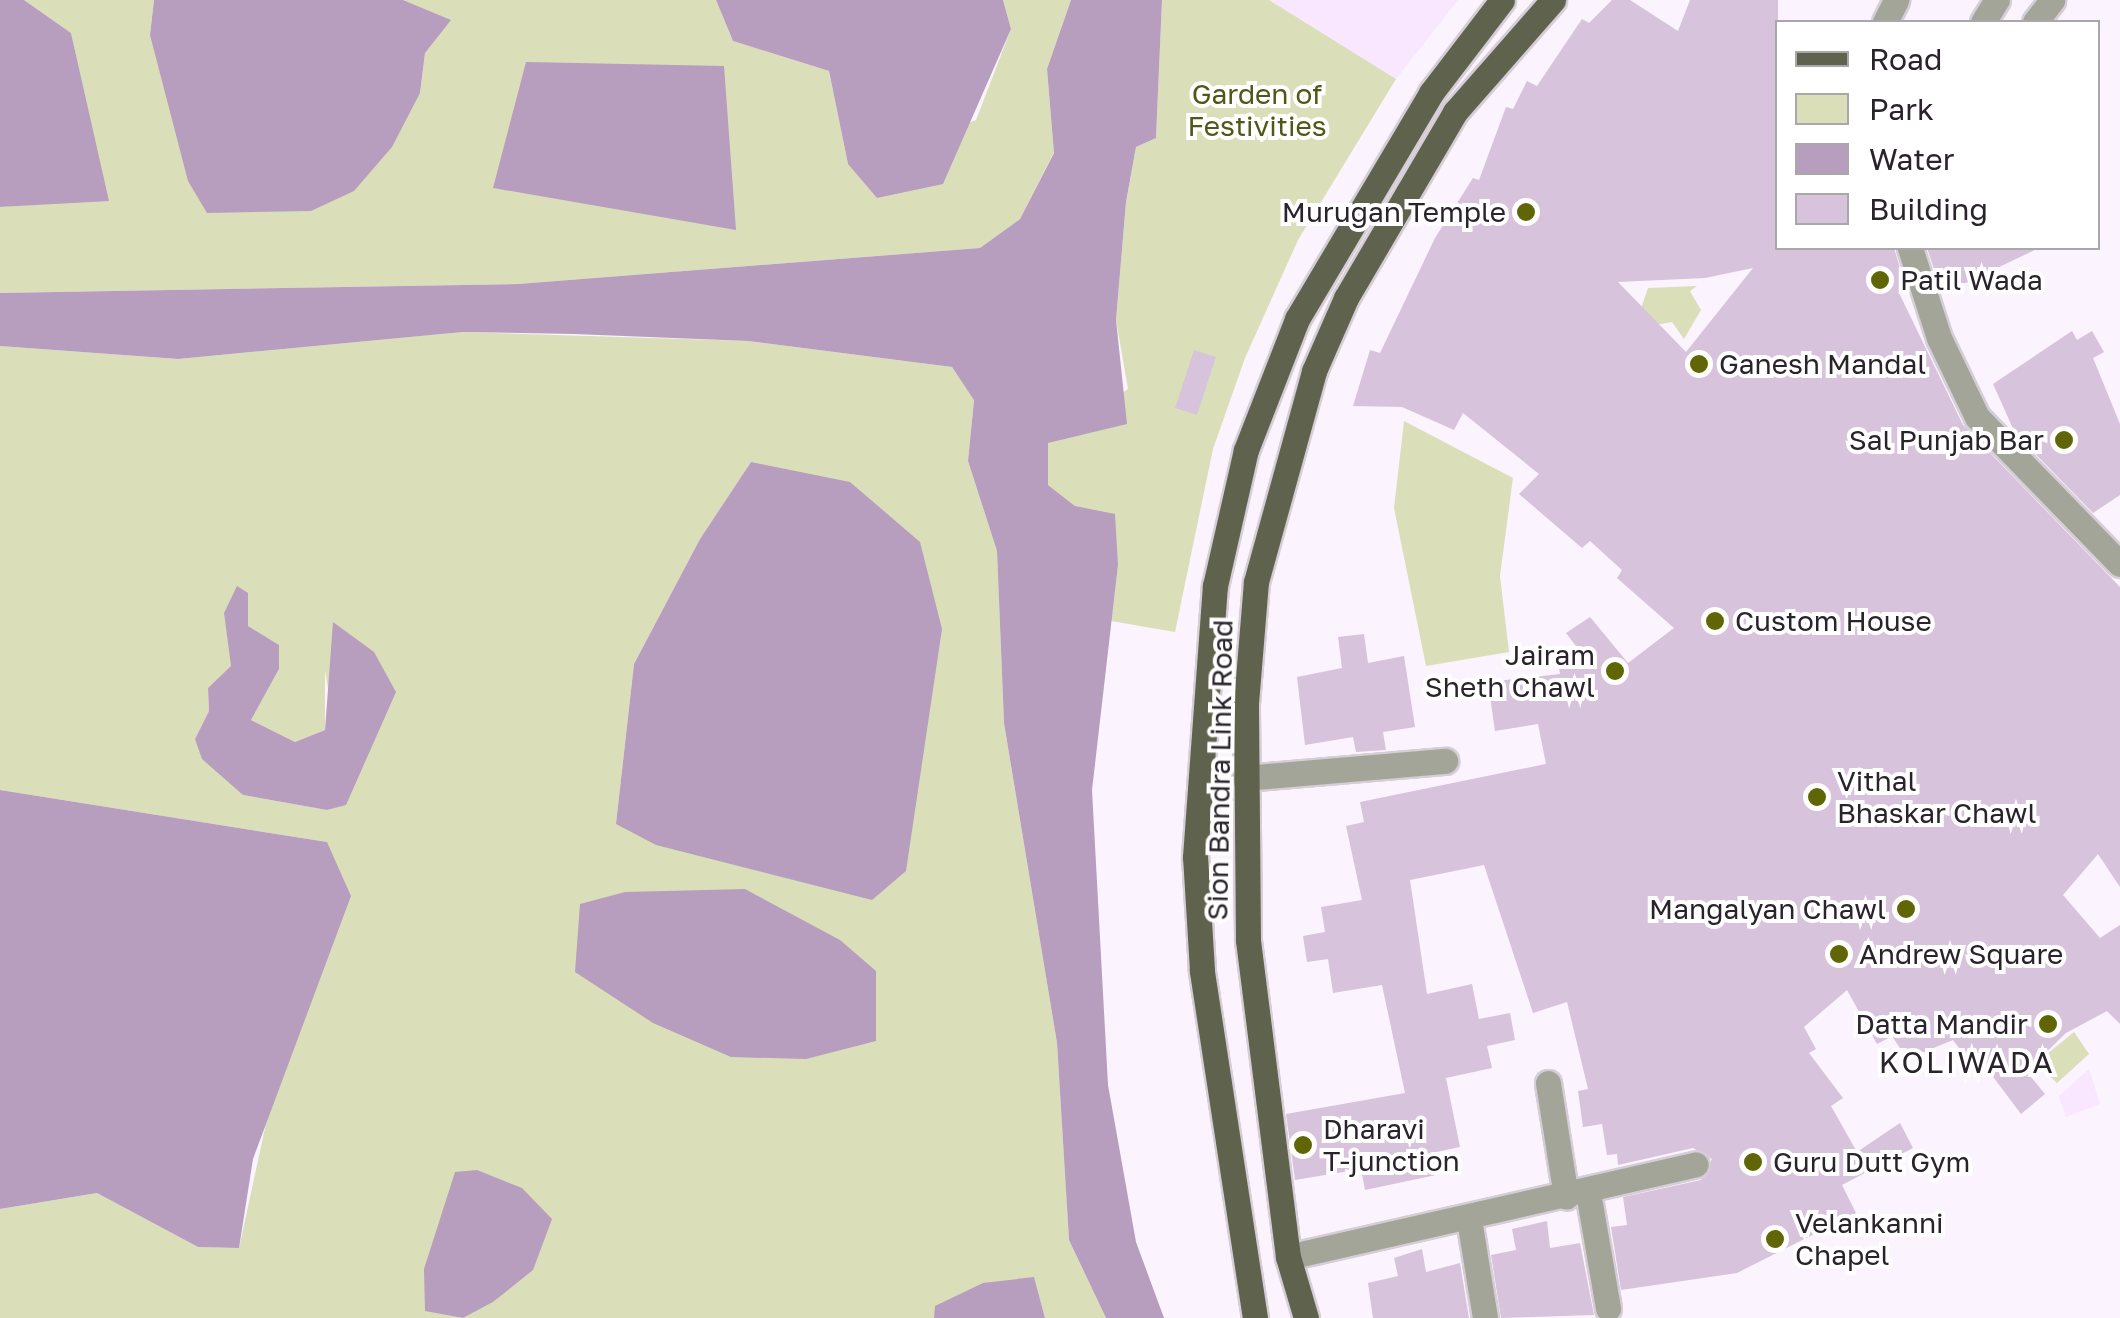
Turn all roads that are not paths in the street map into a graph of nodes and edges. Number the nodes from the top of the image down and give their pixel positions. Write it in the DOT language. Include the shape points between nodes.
graph roads {
  1 [pos="1502,0"];
  2 [pos="1553,0"];
  3 [pos="2052,0"];
  4 [pos="2037,20"];
  5 [pos="1911,250"];
  6 [pos="2120,564"];
  7 [pos="1217,576"];
  8 [pos="1256,582"];
  9 [pos="1445,761"];
  10 [pos="1245,778"];
  11 [pos="1548,1083"];
  12 [pos="1270,1141"];
  13 [pos="1230,1150"];
  14 [pos="1696,1164"];
  15 [pos="1577,1195"];
  16 [pos="1469,1219"];
  17 [pos="1288,1256"];
  18 [pos="1608,1308"];
  19 [pos="1256,1318"];
  20 [pos="1306,1318"];
  21 [pos="1485,1318"];
  1 -- 7 [label="main road, Sion Bandra Link Road" via="1431,92 1297,319 1246,450"];
  2 -- 8 [label="main road, Sion Bandra Link Road" via="1456,112 1346,298 1314,371"];
  3 -- 4 [label="street"];
  5 -- 6 [label="street" via="1939,338 1977,416"];
  7 -- 8 [label="main road"];
  7 -- 13 [label="main road, Sion Bandra Link Road" via="1194,857"];
  8 -- 10 [label="main road, Sion Bandra Link Road"];
  9 -- 10 [label="street"];
  10 -- 12 [label="main road, Sion Bandra Link Road" via="1248,940"];
  11 -- 15 [label="street"];
  12 -- 13 [label="main road"];
  12 -- 17 [label="main road, Sion Bandra Link Road"];
  13 -- 19 [label="main road, Sion Bandra Link Road"];
  14 -- 15 [label="street"];
  15 -- 16 [label="street"];
  15 -- 18 [label="street"];
  16 -- 17 [label="street"];
  16 -- 21 [label="street"];
  17 -- 20 [label="main road, Sion Bandra Link Road"];
}
